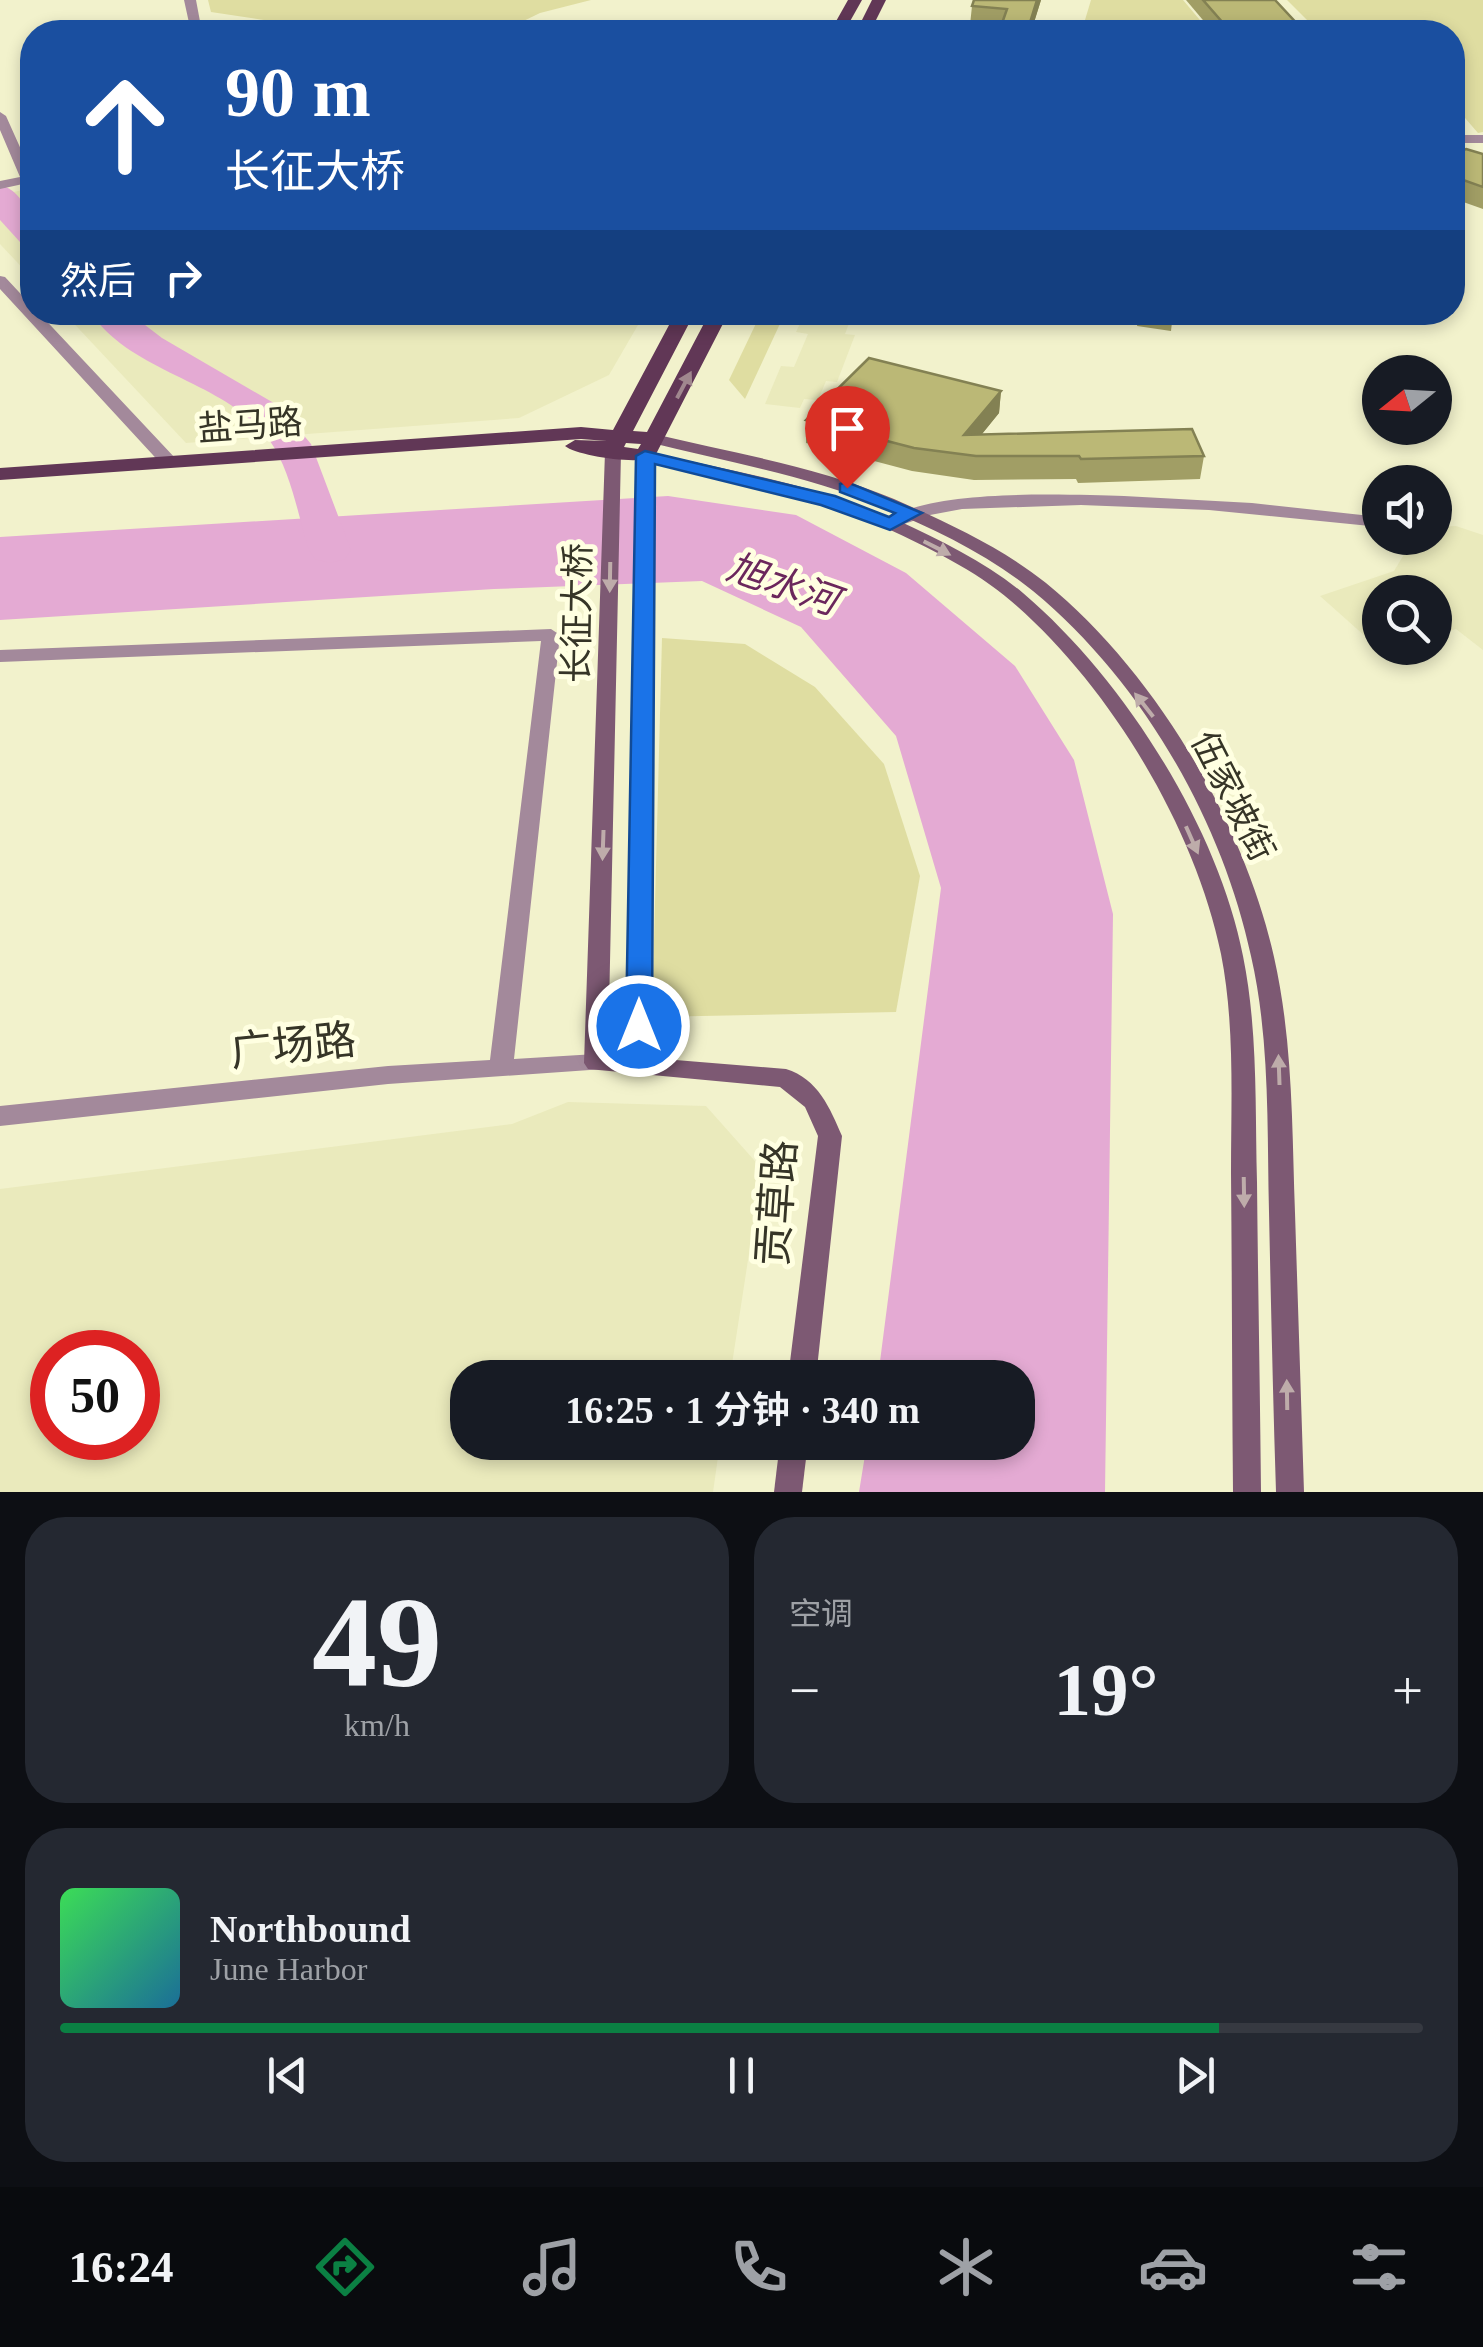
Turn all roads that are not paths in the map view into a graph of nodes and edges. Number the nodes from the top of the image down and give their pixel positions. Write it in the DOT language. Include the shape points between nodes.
graph roads {
  1 [pos="0,116"];
  2 [pos="20,158"];
  3 [pos="0,280"];
  4 [pos="20,302"];
  5 [pos="42,325"];
  6 [pos="679,325"];
  7 [pos="713,325"];
  8 [pos="616,442"];
  9 [pos="650,448"];
  10 [pos="170,463"];
  11 [pos="0,474"];
  12 [pos="912,513"];
  13 [pos="1362,520"];
  14 [pos="890,524"];
  15 [pos="0,656"];
  16 [pos="596,1063"];
  17 [pos="639,1065"];
  18 [pos="501,1066"];
  19 [pos="0,1116"];
  20 [pos="804,1360"];
  21 [pos="792,1460"];
  22 [pos="788,1492"];
  23 [pos="1246,1492"];
  24 [pos="1290,1492"];
  1 -- 2 [label="street"];
  3 -- 4 [label="street"];
  5 -- 10 [label="street"];
  6 -- 8 [label="main road"];
  9 -- 7 [label="main road, one-way"];
  8 -- 9 [label="main road, 盐马路"];
  8 -- 10 [label="main road, 盐马路" via="505,440"];
  8 -- 16 [label="street, 长征大桥, one-way"];
  9 -- 12 [label="street, 伍家坡街" via="847,488"];
  9 -- 14 [label="street, 伍家坡街"];
  9 -- 17 [label="street, 长征大桥" via="642,480"];
  10 -- 11 [label="main road, 盐马路"];
  12 -- 13 [label="street" via="943,503 1180,500"];
  12 -- 14 [label="street"];
  24 -- 12 [label="street, 伍家坡街, one-way" via="1278,1053 1262,953 1240,878 1157,720 1094,642 1040,588"];
  14 -- 23 [label="street, 伍家坡街, one-way" via="1017,596 1069,650 1176,804 1209,879 1232,953 1242,1053"];
  15 -- 18 [label="street" via="551,635"];
  16 -- 17 [label="street, 贡草路"];
  16 -- 18 [label="street, 广场路"];
  17 -- 20 [label="street, 贡草路" via="786,1078 815,1101 830,1136"];
  18 -- 19 [label="street, 广场路"];
  21 -- 22 [label="street"];
}
